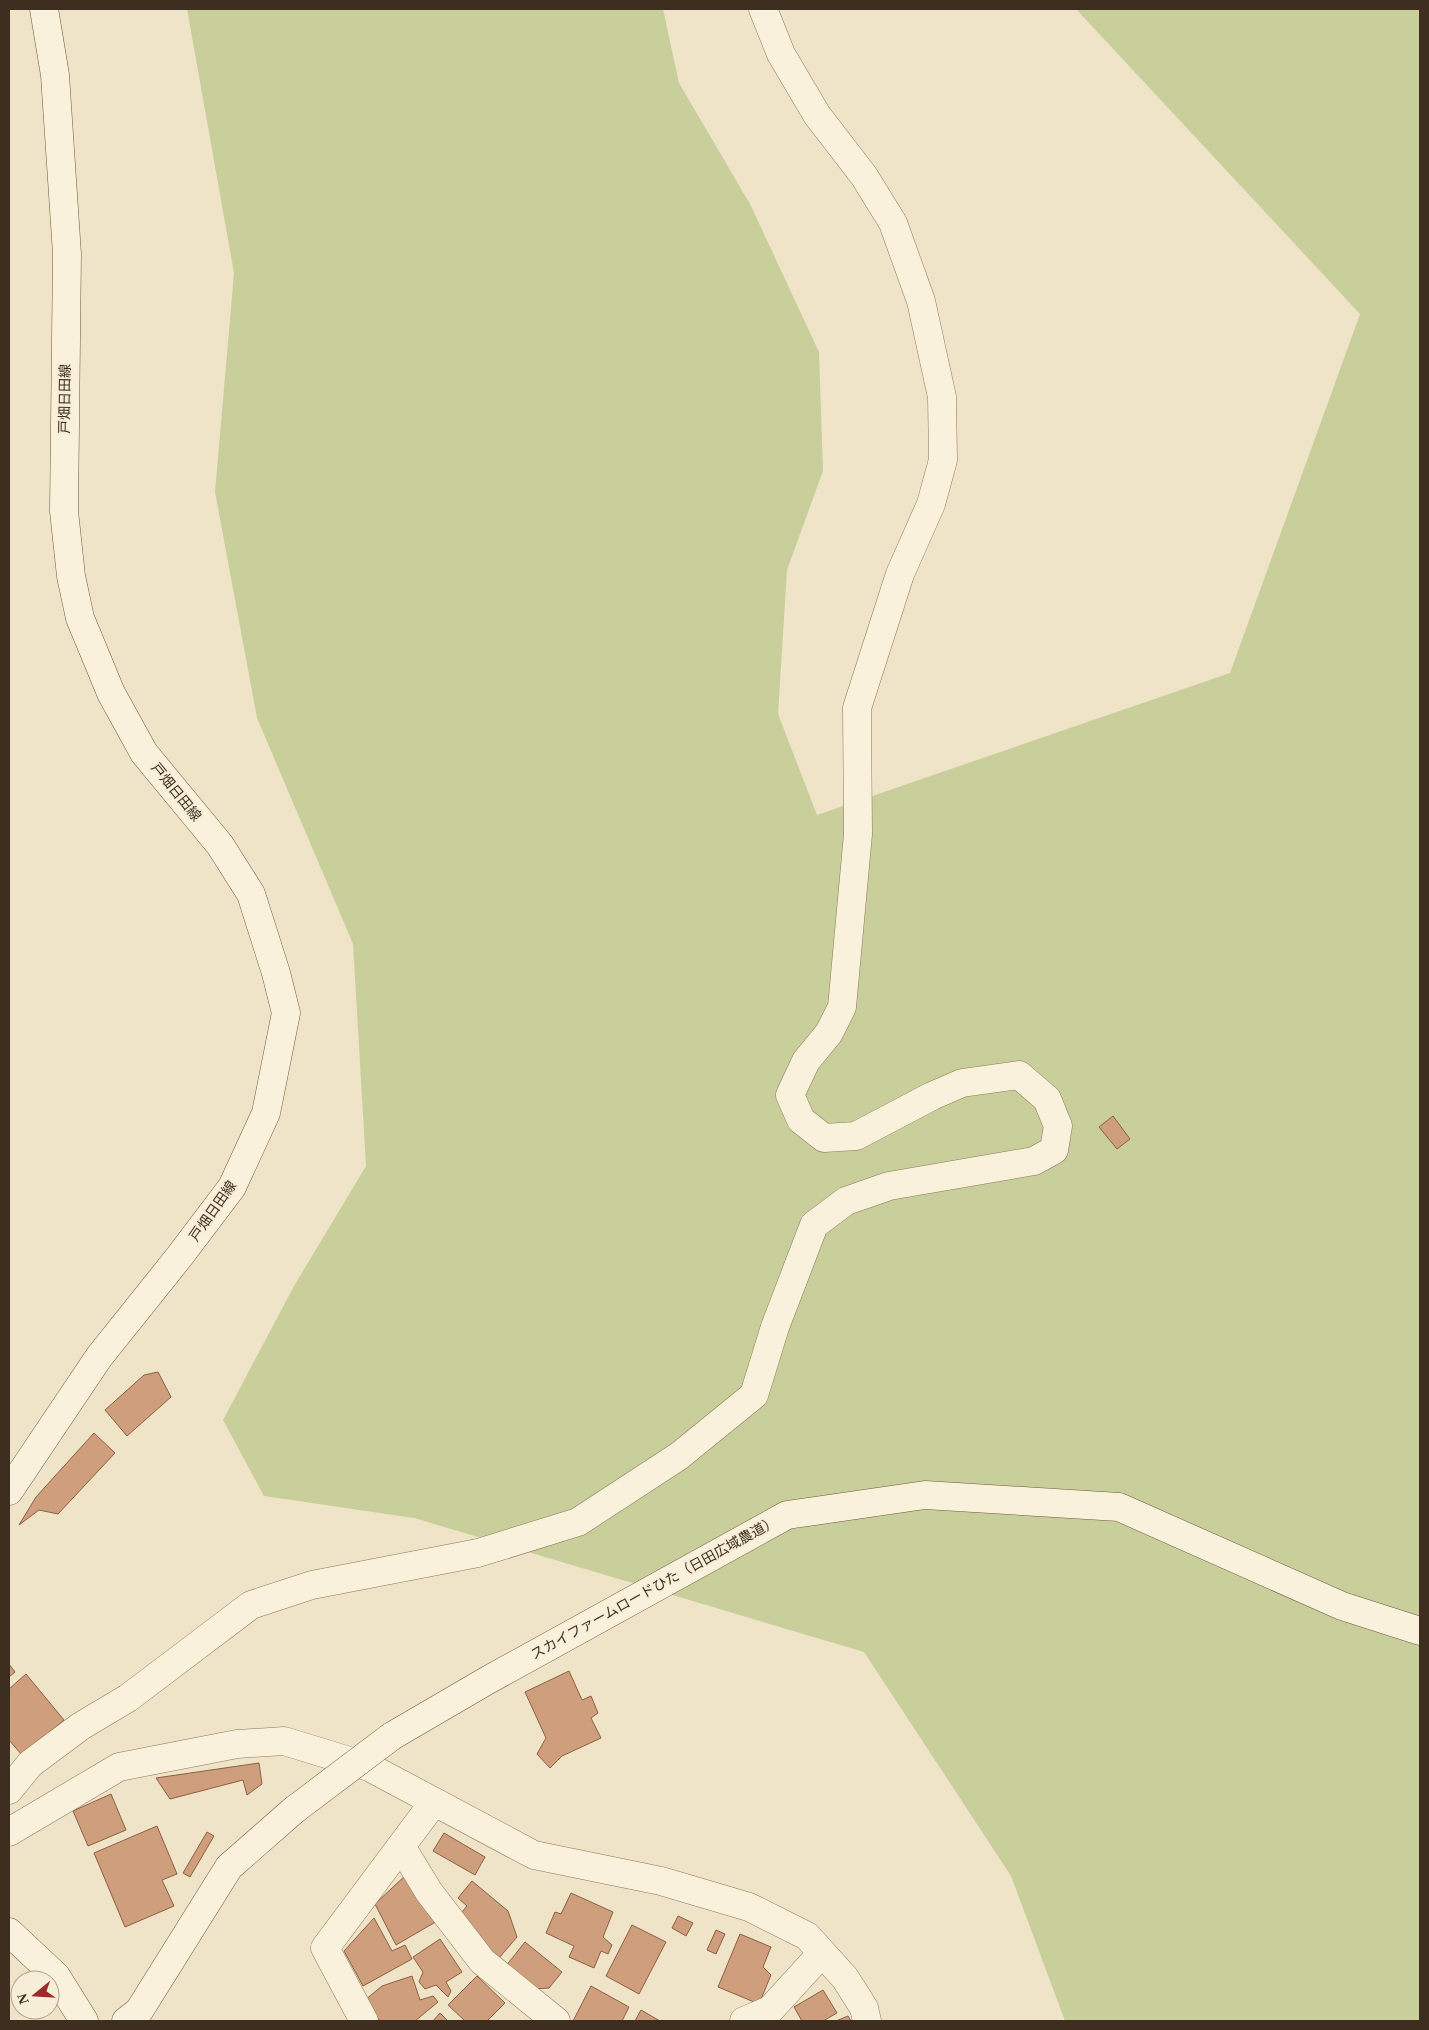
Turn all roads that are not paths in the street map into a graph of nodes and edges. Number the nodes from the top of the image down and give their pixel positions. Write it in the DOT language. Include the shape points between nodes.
graph roads {
  1 [pos="44,9"];
  2 [pos="763,9"];
  3 [pos="9,1491"];
  4 [pos="1420,1631"];
  5 [pos="9,1790"];
  6 [pos="434,1802"];
  7 [pos="9,1832"];
  8 [pos="402,1846"];
  9 [pos="9,1932"];
  10 [pos="822,1953"];
  11 [pos="84,2021"];
  12 [pos="126,2021"];
  13 [pos="364,2021"];
  14 [pos="556,2021"];
  15 [pos="744,2021"];
  16 [pos="867,2021"];
  1 -- 3 [label="street, 戸畑日田線" via="55,76 67,254 64,511 71,576 80,618 111,693 144,753 220,845 251,894 286,1013 266,1112 232,1187 99,1357"];
  2 -- 5 [label="street" via="781,54 817,115 864,176 893,224 921,301 942,397 943,460 931,504 900,574 857,708 858,834 842,1007 829,1033 806,1061 790,1095 801,1120 824,1138 856,1136 962,1083 1019,1075 1047,1099 1058,1126 1054,1150 1034,1161 889,1186 846,1201 814,1225 775,1327 754,1394 679,1456 578,1522 478,1553 312,1585 251,1605 128,1698 81,1726 30,1764"];
  4 -- 12 [label="street, スカイファームロードひた（日田広域農道）, bridge" via="1342,1606 1119,1507 926,1495 787,1516 392,1736 294,1810 229,1867 139,2011"];
  6 -- 7 [label="street" via="369,1767 284,1741 237,1744 120,1766"];
  6 -- 8 [label="street"];
  6 -- 10 [label="street" via="534,1855 661,1881 749,1907 807,1936"];
  8 -- 13 [label="street" via="325,1948"];
  8 -- 14 [label="street" via="430,1892 482,1961"];
  9 -- 11 [label="street" via="56,1976"];
  10 -- 15 [label="street" via="770,2010"];
  10 -- 16 [label="street" via="845,1978 864,2008"];
}
